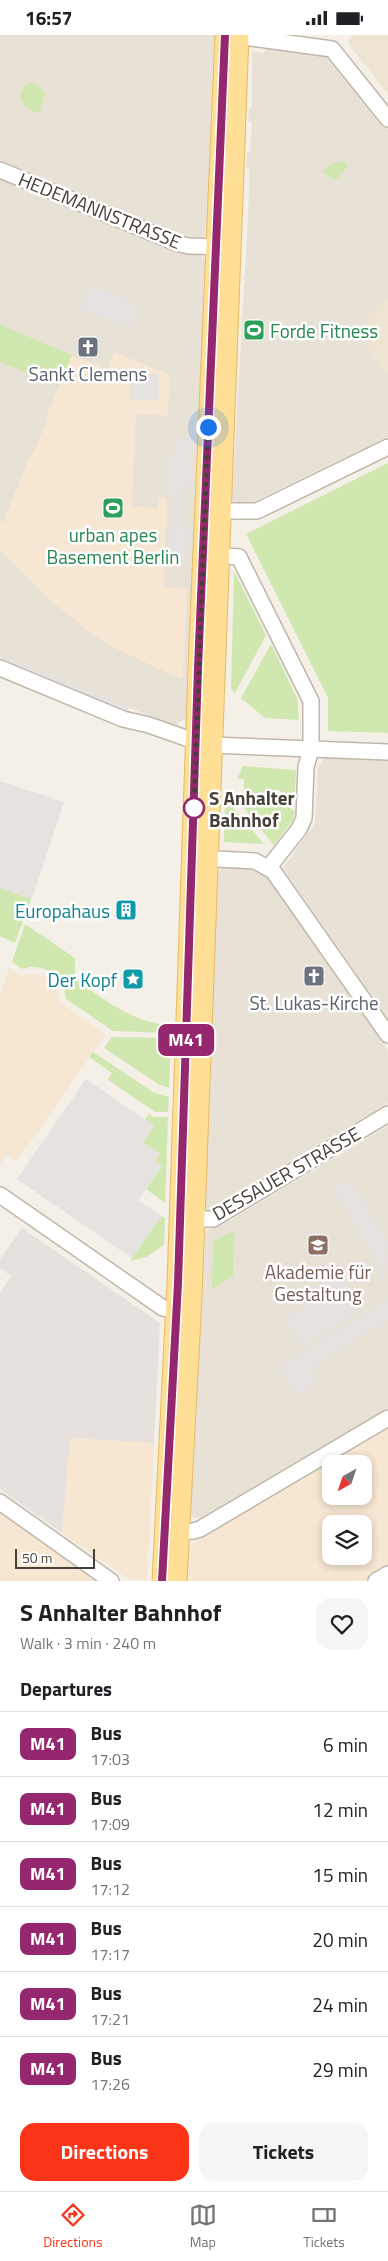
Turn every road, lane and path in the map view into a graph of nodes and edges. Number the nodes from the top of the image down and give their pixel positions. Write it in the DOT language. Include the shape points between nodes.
graph roads {
  1 [pos="225,35"];
  2 [pos="239,35"];
  3 [pos="388,119"];
  4 [pos="0,170"];
  5 [pos="224,247"];
  6 [pos="388,447"];
  7 [pos="213,511"];
  8 [pos="211,555"];
  9 [pos="0,668"];
  10 [pos="204,744"];
  11 [pos="311,749"];
  12 [pos="388,752"];
  13 [pos="200,858"];
  14 [pos="269,867"];
  15 [pos="388,1035"];
  16 [pos="388,1114"];
  17 [pos="0,1195"];
  18 [pos="187,1219"];
  19 [pos="184,1313"];
  20 [pos="388,1418"];
  21 [pos="0,1502"];
  22 [pos="172,1533"];
  23 [pos="388,1574"];
  24 [pos="110,1581"];
  25 [pos="162,1581"];
  26 [pos="177,1581"];
  27 [pos="376,1581"];
  1 -- 2 [label="street"];
  1 -- 5 [label="main road"];
  2 -- 3 [label="street" via="332,49"];
  2 -- 5 [label="main road"];
  4 -- 5 [label="street, HEDEMANNSTRASSE" via="170,241 189,246"];
  5 -- 7 [label="main road"];
  6 -- 7 [label="street" via="263,509"];
  7 -- 8 [label="main road"];
  8 -- 10 [label="main road"];
  8 -- 11 [label="street" via="239,557 311,701"];
  9 -- 10 [label="street" via="123,719"];
  10 -- 11 [label="street"];
  10 -- 13 [label="main road"];
  11 -- 12 [label="street"];
  11 -- 14 [label="street" via="306,767 303,822"];
  13 -- 14 [label="street" via="250,860"];
  13 -- 18 [label="main road"];
  14 -- 15 [label="street"];
  16 -- 18 [label="street, DESSAUER STRASSE" via="213,1219"];
  17 -- 19 [label="street" via="163,1307"];
  18 -- 19 [label="main road"];
  19 -- 22 [label="main road"];
  20 -- 22 [label="street" via="200,1529"];
  21 -- 24 [label="street"];
  22 -- 25 [label="main road"];
  22 -- 26 [label="main road"];
  23 -- 27 [label="street"];
}
